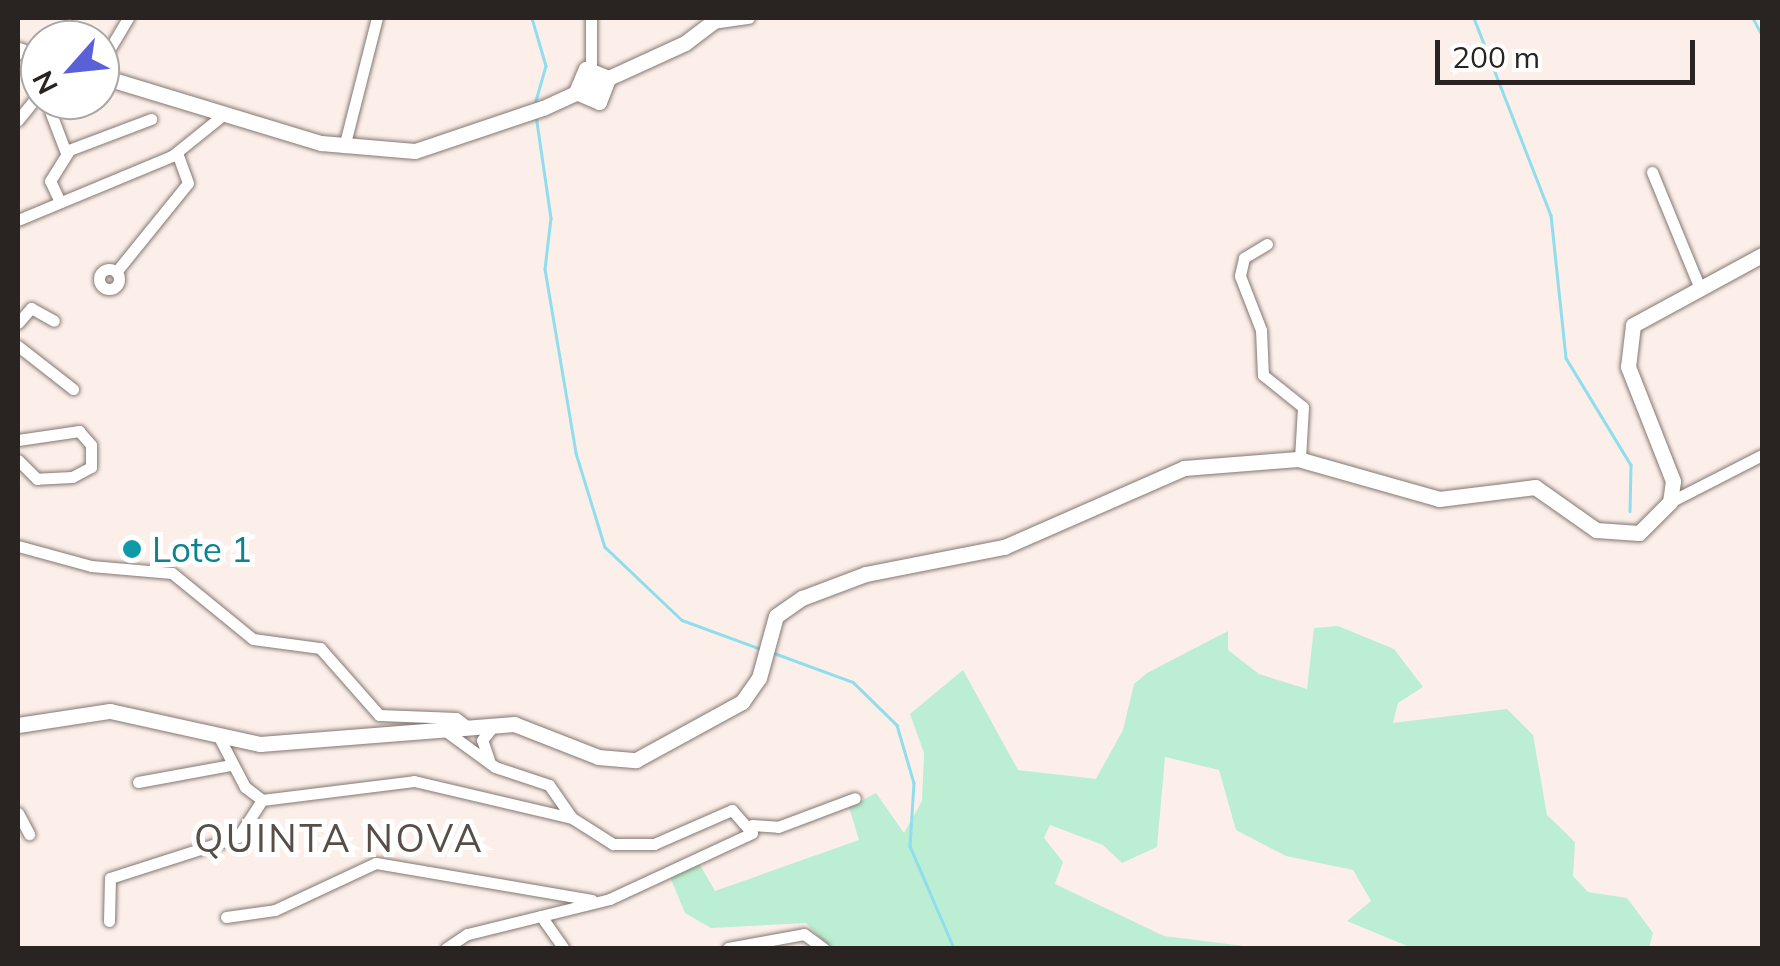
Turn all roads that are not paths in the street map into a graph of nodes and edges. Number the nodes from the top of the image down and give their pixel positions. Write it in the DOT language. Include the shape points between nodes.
graph roads {
  1 [pos="377,18"];
  2 [pos="591,18"];
  3 [pos="748,18"];
  4 [pos="715,20"];
  5 [pos="591,68"];
  6 [pos="608,78"];
  7 [pos="120,82"];
  8 [pos="576,92"];
  9 [pos="183,102"];
  10 [pos="202,108"];
  11 [pos="224,114"];
  12 [pos="151,119"];
  13 [pos="54,120"];
  14 [pos="348,125"];
  15 [pos="195,127"];
  16 [pos="321,144"];
  17 [pos="344,147"];
  18 [pos="372,150"];
  19 [pos="66,153"];
  20 [pos="177,153"];
  21 [pos="1652,172"];
  22 [pos="60,202"];
  23 [pos="18,220"];
  24 [pos="1267,244"];
  25 [pos="1762,254"];
  26 [pos="116,272"];
  27 [pos="1699,286"];
  28 [pos="54,321"];
  29 [pos="18,323"];
  30 [pos="18,346"];
  31 [pos="72,389"];
  32 [pos="18,440"];
  33 [pos="1762,455"];
  34 [pos="18,460"];
  35 [pos="1300,460"];
  36 [pos="1670,502"];
  37 [pos="18,546"];
  38 [pos="18,725"];
  39 [pos="443,729"];
  40 [pos="476,733"];
  41 [pos="220,738"];
  42 [pos="231,765"];
  43 [pos="138,782"];
  44 [pos="854,798"];
  45 [pos="262,800"];
  46 [pos="18,813"];
  47 [pos="572,818"];
  48 [pos="752,825"];
  49 [pos="29,834"];
  50 [pos="602,901"];
  51 [pos="541,916"];
  52 [pos="226,917"];
  53 [pos="109,920"];
  54 [pos="446,948"];
  55 [pos="563,948"];
  56 [pos="728,948"];
  57 [pos="823,948"];
  1 -- 14 [label="street"];
  2 -- 5 [label="street"];
  3 -- 4 [label="street"];
  4 -- 6 [label="main road"];
  5 -- 6 [label="main road"];
  5 -- 8 [label="main road" via="577,76"];
  6 -- 8 [label="main road" via="599,102"];
  7 -- 9 [label="main road"];
  8 -- 18 [label="main road" via="438,148"];
  9 -- 10 [label="main road"];
  9 -- 15 [label="street"];
  10 -- 11 [label="main road"];
  10 -- 15 [label="street"];
  11 -- 15 [label="street"];
  11 -- 16 [label="main road"];
  12 -- 19 [label="street"];
  13 -- 19 [label="street"];
  14 -- 16 [label="street"];
  14 -- 17 [label="street"];
  14 -- 18 [label="street"];
  15 -- 20 [label="street"];
  16 -- 17 [label="main road"];
  17 -- 18 [label="main road"];
  19 -- 22 [label="street" via="50,181"];
  20 -- 22 [label="street"];
  20 -- 26 [label="street" via="188,183"];
  21 -- 27 [label="street"];
  22 -- 23 [label="street"];
  24 -- 35 [label="street" via="1244,258 1240,276 1261,330 1263,375 1303,407"];
  25 -- 27 [label="main road"];
  27 -- 36 [label="main road" via="1647,312 1626,346 1674,481"];
  28 -- 29 [label="street" via="31,308"];
  30 -- 31 [label="street"];
  32 -- 34 [label="street" via="79,431 91,445 91,467 72,477 37,479"];
  33 -- 36 [label="street"];
  35 -- 36 [label="main road" via="1439,499 1545,489 1610,536 1639,533"];
  35 -- 40 [label="main road" via="1171,470 1004,546 838,582 783,609 742,702 636,760 598,757 542,728"];
  37 -- 40 [label="street" via="91,566 172,573 253,639 320,648 379,716 456,718"];
  38 -- 41 [label="main road" via="110,712"];
  39 -- 40 [label="main road"];
  39 -- 40 [label="street"];
  39 -- 41 [label="main road"];
  40 -- 47 [label="street" via="495,767 548,785"];
  41 -- 42 [label="street"];
  42 -- 43 [label="street"];
  42 -- 45 [label="street"];
  44 -- 48 [label="street" via="778,827"];
  45 -- 47 [label="street" via="414,781"];
  45 -- 53 [label="street" via="238,836 110,878"];
  46 -- 49 [label="street"];
  47 -- 48 [label="street" via="600,838 634,846 666,840 722,811"];
  48 -- 50 [label="street" via="744,840"];
  50 -- 51 [label="street"];
  50 -- 52 [label="street" via="376,863 275,910"];
  51 -- 54 [label="street" via="466,934"];
  51 -- 55 [label="street"];
  56 -- 57 [label="street" via="804,934"];
}
